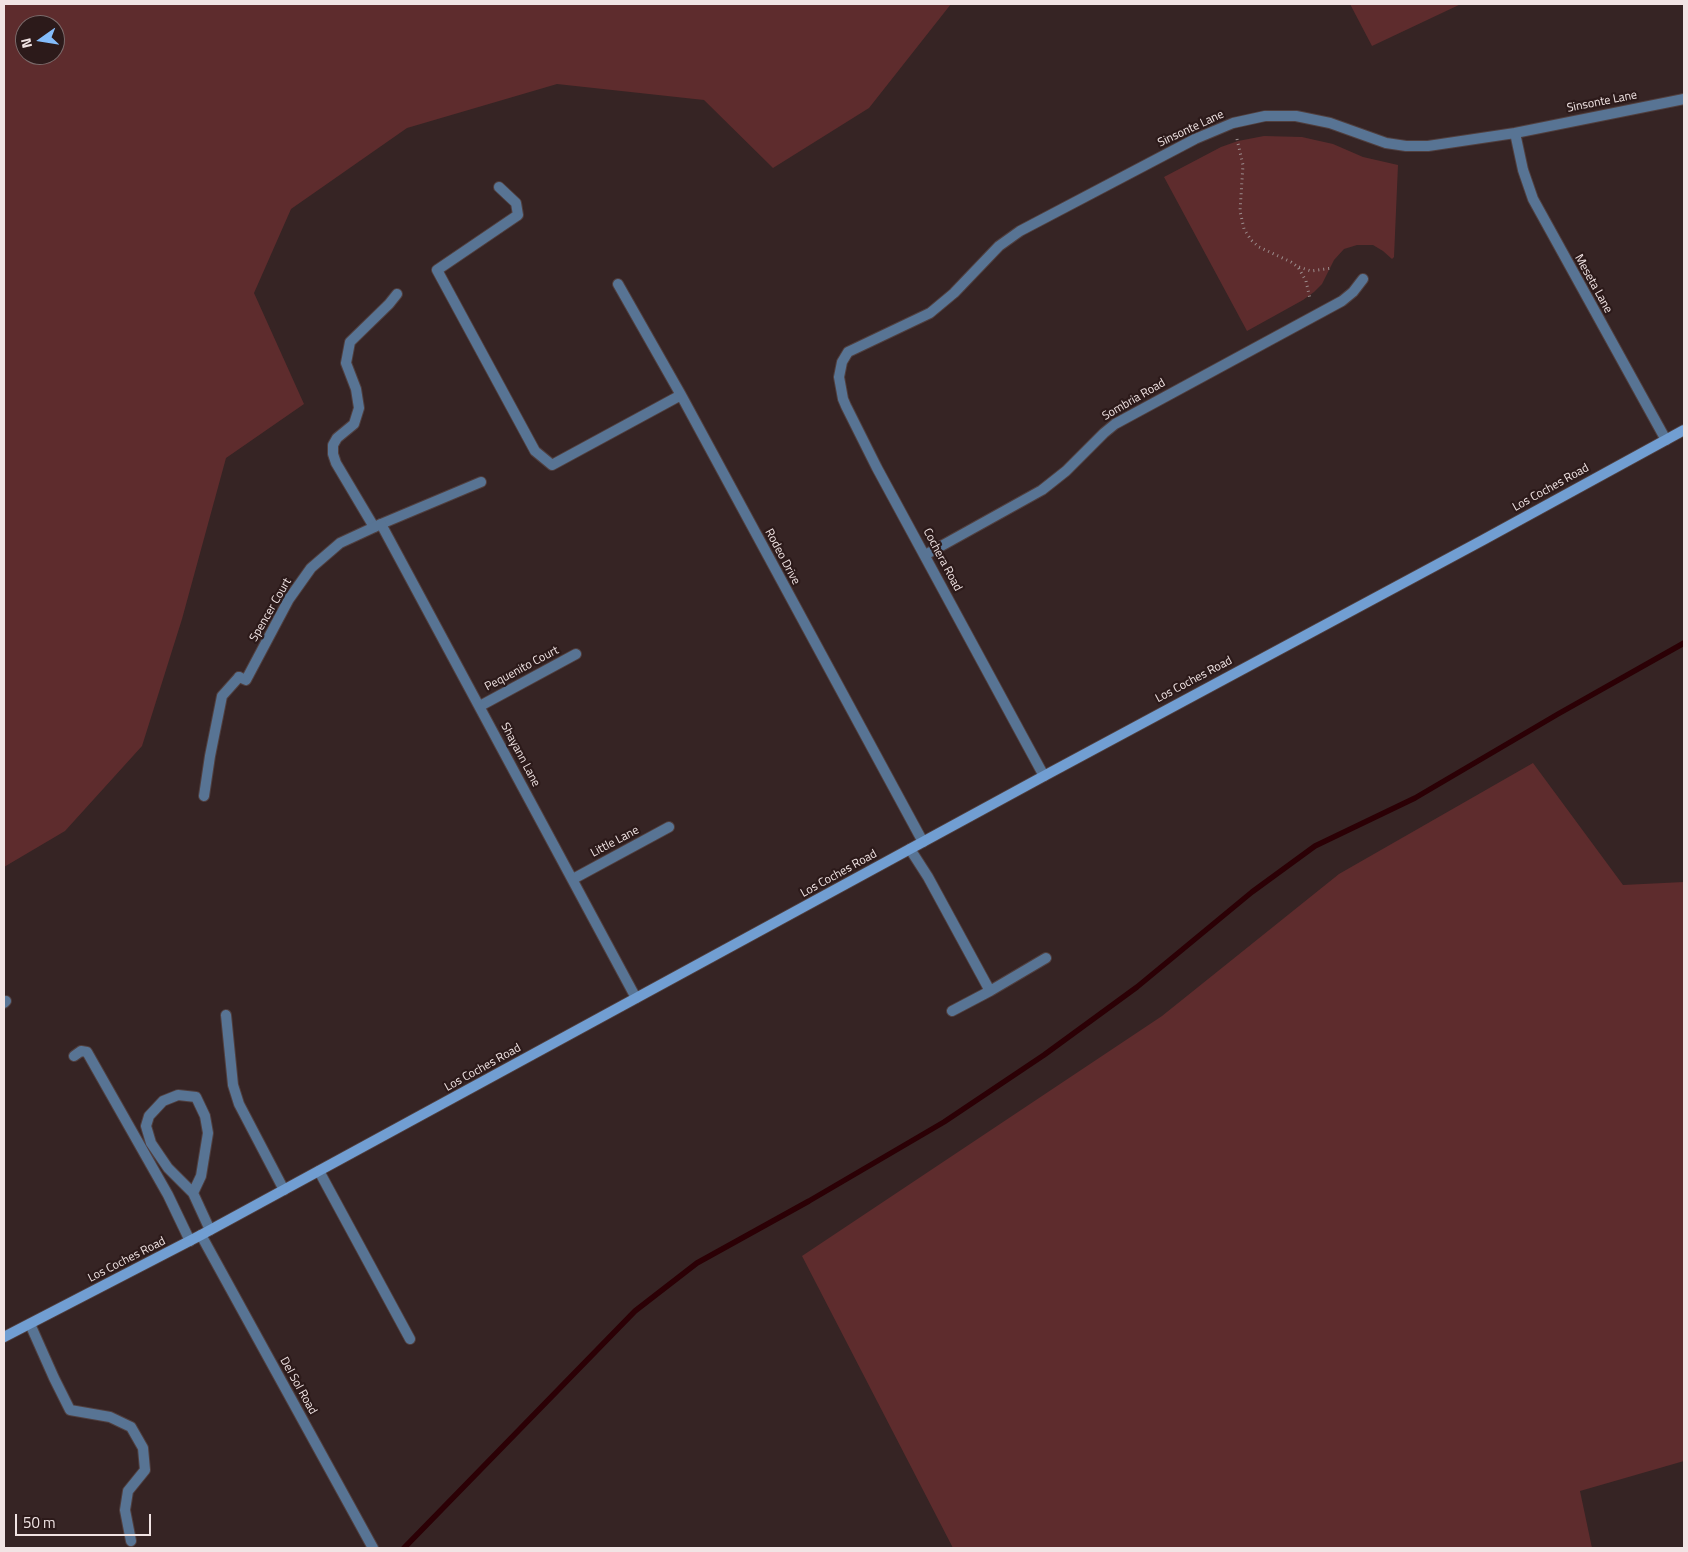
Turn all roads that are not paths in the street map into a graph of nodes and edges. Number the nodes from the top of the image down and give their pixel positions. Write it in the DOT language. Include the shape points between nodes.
graph roads {
  1 [pos="1684,99"];
  2 [pos="1515,133"];
  3 [pos="499,187"];
  4 [pos="1364,279"];
  5 [pos="618,284"];
  6 [pos="397,294"];
  7 [pos="848,352"];
  8 [pos="681,395"];
  9 [pos="1684,430"];
  10 [pos="1666,440"];
  11 [pos="481,482"];
  12 [pos="378,526"];
  13 [pos="925,555"];
  14 [pos="576,654"];
  15 [pos="480,706"];
  16 [pos="1044,776"];
  17 [pos="204,796"];
  18 [pos="669,826"];
  19 [pos="923,842"];
  20 [pos="910,849"];
  21 [pos="573,879"];
  22 [pos="1046,958"];
  23 [pos="990,991"];
  24 [pos="636,998"];
  25 [pos="952,1011"];
  26 [pos="226,1015"];
  27 [pos="74,1056"];
  28 [pos="319,1171"];
  29 [pos="284,1190"];
  30 [pos="192,1193"];
  31 [pos="206,1233"];
  32 [pos="190,1241"];
  33 [pos="30,1324"];
  34 [pos="4,1337"];
  35 [pos="410,1339"];
  36 [pos="131,1541"];
  37 [pos="372,1548"];
  1 -- 2 [label="street, Sinsonte Lane"];
  2 -- 7 [label="street, Sinsonte Lane" via="1438,145 1406,146 1386,143 1330,122 1296,116 1265,116 1227,124 1020,231 999,246 934,310"];
  2 -- 10 [label="street, Meseta Lane" via="1533,199"];
  3 -- 8 [label="street" via="516,203 518,215 437,270 535,451 552,465"];
  4 -- 13 [label="street, Sombria Road" via="1337,304 1115,424 1042,490"];
  5 -- 8 [label="street, Rodeo Drive"];
  6 -- 12 [label="street, Shayann Lane" via="350,342 346,363 360,408 354,424 336,438 333,445 336,463"];
  7 -- 13 [label="street, Cochera Road" via="839,377 843,399"];
  8 -- 19 [label="street, Rodeo Drive"];
  9 -- 10 [label="main road, Los Coches Road"];
  10 -- 16 [label="main road, Los Coches Road"];
  11 -- 12 [label="street"];
  12 -- 15 [label="street, Shayann Lane"];
  12 -- 17 [label="street, Spencer Court" via="340,544 311,568 289,600 246,680 239,677 222,696"];
  13 -- 16 [label="street, Cochera Road"];
  14 -- 15 [label="street, Pequenito Court"];
  15 -- 21 [label="street, Shayann Lane"];
  16 -- 19 [label="main road, Los Coches Road"];
  18 -- 21 [label="street, Little Lane"];
  19 -- 20 [label="main road, Los Coches Road"];
  20 -- 23 [label="street"];
  20 -- 24 [label="main road, Los Coches Road"];
  21 -- 24 [label="street, Shayann Lane"];
  22 -- 23 [label="street"];
  23 -- 25 [label="street"];
  24 -- 28 [label="main road, Los Coches Road"];
  26 -- 29 [label="street" via="233,1085 239,1104"];
  27 -- 32 [label="street" via="81,1051 87,1052 168,1195"];
  28 -- 29 [label="main road, Los Coches Road"];
  28 -- 35 [label="street"];
  29 -- 31 [label="main road, Los Coches Road"];
  30 -- 30 [label="street, Del Sol Road" via="201,1176 208,1134 196,1097 178,1095 163,1101 149,1116 146,1126 151,1143 168,1168"];
  30 -- 31 [label="street, Del Sol Road"];
  31 -- 32 [label="main road, Los Coches Road"];
  31 -- 37 [label="street, Del Sol Road"];
  32 -- 33 [label="main road, Los Coches Road"];
  33 -- 34 [label="main road, Los Coches Road"];
  33 -- 36 [label="street" via="70,1410 110,1417 131,1428 143,1448 145,1470 128,1492 125,1510"];
}
